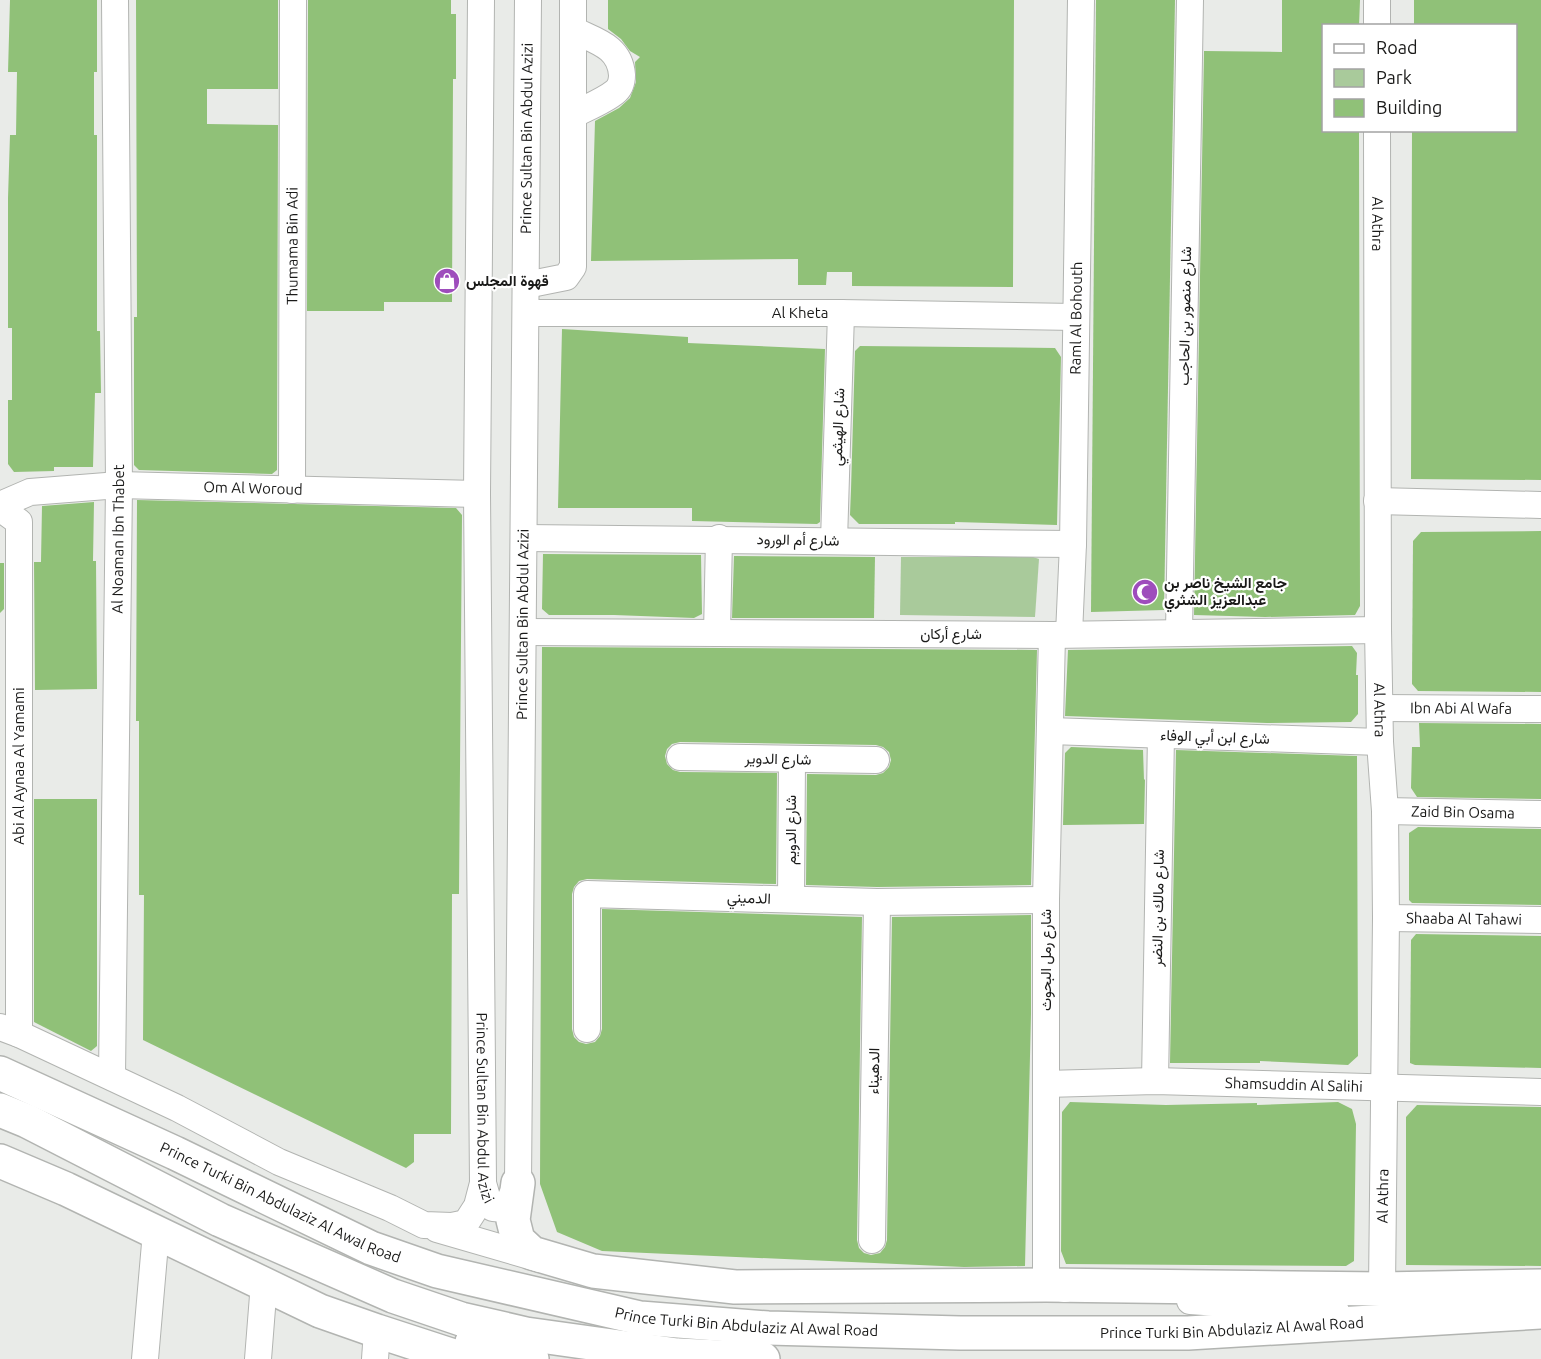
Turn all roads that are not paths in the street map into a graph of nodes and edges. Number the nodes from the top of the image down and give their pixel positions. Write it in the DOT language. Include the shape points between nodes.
graph roads {
  1 [pos="115,0"];
  2 [pos="294,0"];
  3 [pos="481,0"];
  4 [pos="528,0"];
  5 [pos="573,0"];
  6 [pos="1081,0"];
  7 [pos="1190,0"];
  8 [pos="1377,0"];
  9 [pos="1377,24"];
  10 [pos="573,30"];
  11 [pos="573,115"];
  12 [pos="1377,132"];
  13 [pos="526,285"];
  14 [pos="526,313"];
  15 [pos="841,313"];
  16 [pos="1075,317"];
  17 [pos="119,485"];
  18 [pos="292,490"];
  19 [pos="30,492"];
  20 [pos="477,494"];
  21 [pos="1377,501"];
  22 [pos="1541,505"];
  23 [pos="0,507"];
  24 [pos="524,538"];
  25 [pos="719,538"];
  26 [pos="834,541"];
  27 [pos="1073,544"];
  28 [pos="9,622"];
  29 [pos="1378,630"];
  30 [pos="524,632"];
  31 [pos="1179,632"];
  32 [pos="717,633"];
  33 [pos="1061,634"];
  34 [pos="1381,708"];
  35 [pos="1541,709"];
  36 [pos="1050,732"];
  37 [pos="1161,735"];
  38 [pos="1380,742"];
  39 [pos="680,757"];
  40 [pos="792,760"];
  41 [pos="876,760"];
  42 [pos="1385,811"];
  43 [pos="1541,814"];
  44 [pos="791,899"];
  45 [pos="1046,900"];
  46 [pos="877,903"];
  47 [pos="1386,918"];
  48 [pos="1541,920"];
  49 [pos="587,1029"];
  50 [pos="10,1030"];
  51 [pos="0,1073"];
  52 [pos="112,1077"];
  53 [pos="1155,1081"];
  54 [pos="1046,1084"];
  55 [pos="1384,1089"];
  56 [pos="1541,1092"];
  57 [pos="0,1110"];
  58 [pos="0,1161"];
  59 [pos="483,1183"];
  60 [pos="518,1183"];
  61 [pos="220,1220"];
  62 [pos="424,1225"];
  63 [pos="156,1232"];
  64 [pos="872,1240"];
  65 [pos="437,1271"];
  66 [pos="593,1271"];
  67 [pos="264,1283"];
  68 [pos="1046,1285"];
  69 [pos="1541,1286"];
  70 [pos="1382,1289"];
  71 [pos="1108,1294"];
  72 [pos="1541,1312"];
  73 [pos="1451,1317"];
  74 [pos="1541,1331"];
  75 [pos="376,1345"];
  76 [pos="145,1359"];
  77 [pos="258,1359"];
  78 [pos="463,1359"];
  79 [pos="532,1359"];
  80 [pos="763,1359"];
  1 -- 17 [label="street, Al Noaman Ibn Thabet"];
  2 -- 18 [label="street, Thumama Bin Adi"];
  3 -- 20 [label="street, Prince Sultan Bin Abdul Azizi"];
  4 -- 13 [label="street, Prince Sultan Bin Abdul Azizi"];
  5 -- 10 [label="street"];
  6 -- 16 [label="street, Raml Al Bohouth"];
  7 -- 31 [label="street, شارع منصور بن الحاجب"];
  8 -- 9 [label="street"];
  10 -- 11 [label="street"];
  10 -- 11 [label="street" via="617,55 622,79 616,92"];
  11 -- 13 [label="street" via="573,267 566,277"];
  12 -- 21 [label="street, Al Athra"];
  13 -- 14 [label="street, Prince Sultan Bin Abdul Azizi"];
  14 -- 15 [label="street, Al Kheta"];
  14 -- 24 [label="street, Prince Sultan Bin Abdul Azizi"];
  15 -- 16 [label="street, Al Kheta"];
  15 -- 26 [label="street, شارع الهيثمي"];
  16 -- 27 [label="street, Raml Al Bohouth"];
  17 -- 18 [label="street, Om Al Woroud"];
  17 -- 19 [label="street, Om Al Woroud"];
  17 -- 52 [label="street, Al Noaman Ibn Thabet"];
  18 -- 20 [label="street, Om Al Woroud"];
  19 -- 23 [label="street, Abi Al Aynaa Al Yamami"];
  20 -- 59 [label="street, Prince Sultan Bin Abdul Azizi"];
  21 -- 22 [label="street"];
  21 -- 29 [label="street, Al Athra"];
  23 -- 28 [label="street, Abi Al Aynaa Al Yamami" via="19,522"];
  24 -- 25 [label="street, شارع أم الورود"];
  24 -- 30 [label="street, Prince Sultan Bin Abdul Azizi"];
  25 -- 26 [label="street, شارع أم الورود"];
  25 -- 32 [label="street"];
  26 -- 27 [label="street, شارع أم الورود"];
  27 -- 33 [label="street, Raml Al Bohouth"];
  28 -- 50 [label="street, Abi Al Aynaa Al Yamami"];
  29 -- 31 [label="street, شارع أركان"];
  29 -- 34 [label="street, Al Athra"];
  30 -- 32 [label="street, شارع أركان"];
  30 -- 60 [label="street, Prince Sultan Bin Abdul Azizi"];
  31 -- 33 [label="street, شارع أركان"];
  32 -- 33 [label="street, شارع أركان"];
  33 -- 36 [label="street, شارع رمل البحوث"];
  34 -- 35 [label="street, Ibn Abi Al Wafa"];
  34 -- 38 [label="street, Al Athra"];
  36 -- 37 [label="street, شارع ابن أبي الوفاء"];
  36 -- 45 [label="street, شارع رمل البحوث"];
  37 -- 38 [label="street, شارع ابن أبي الوفاء"];
  37 -- 53 [label="street, شارع مالك بن النضر"];
  38 -- 42 [label="street, Al Athra"];
  39 -- 40 [label="street, شارع الدوير"];
  40 -- 41 [label="street, شارع الدوير"];
  40 -- 44 [label="street, شارع الدويم"];
  42 -- 43 [label="street, Zaid Bin Osama"];
  42 -- 47 [label="street, Al Athra"];
  44 -- 46 [label="street, الدميني"];
  44 -- 49 [label="street, الدميني" via="587,894"];
  45 -- 46 [label="street, الدميني"];
  45 -- 54 [label="street, شارع رمل البحوث"];
  46 -- 64 [label="street, الدهيناء"];
  47 -- 48 [label="street, Shaaba Al Tahawi"];
  47 -- 55 [label="street, Al Athra"];
  50 -- 52 [label="street"];
  51 -- 65 [label="main road, Prince Turki Bin Abdulaziz Al Awal Road" via="371,1248"];
  52 -- 62 [label="street" via="279,1162"];
  53 -- 54 [label="street, Shamsuddin Al Salihi"];
  53 -- 55 [label="street, Shamsuddin Al Salihi"];
  54 -- 68 [label="street, شارع رمل البحوث"];
  55 -- 56 [label="street, Shamsuddin Al Salihi"];
  55 -- 70 [label="street, Al Athra"];
  57 -- 61 [label="main road"];
  58 -- 63 [label="main road"];
  59 -- 60 [label="street, Prince Sultan Bin Abdul Azizi" via="493,1208 505,1209"];
  59 -- 62 [label="street" via="477,1206 466,1223"];
  60 -- 66 [label="main road" via="513,1220 518,1240 532,1253"];
  61 -- 79 [label="main road" via="338,1290 421,1326"];
  61 -- 80 [label="main road" via="393,1296 461,1319 526,1334 677,1355"];
  62 -- 66 [label="street" via="518,1254"];
  63 -- 67 [label="main road"];
  63 -- 76 [label="street"];
  65 -- 71 [label="main road" via="618,1301 792,1307"];
  65 -- 73 [label="main road, Prince Turki Bin Abdulaziz Al Awal Road" via="640,1318 768,1328 1188,1333"];
  66 -- 68 [label="main road" via="735,1287"];
  67 -- 75 [label="main road"];
  67 -- 77 [label="street"];
  68 -- 70 [label="main road"];
  68 -- 71 [label="street"];
  69 -- 70 [label="main road"];
  71 -- 73 [label="street"];
  72 -- 73 [label="main road, Prince Turki Bin Abdulaziz Al Awal Road"];
  73 -- 74 [label="main road"];
  75 -- 78 [label="main road"];
}
